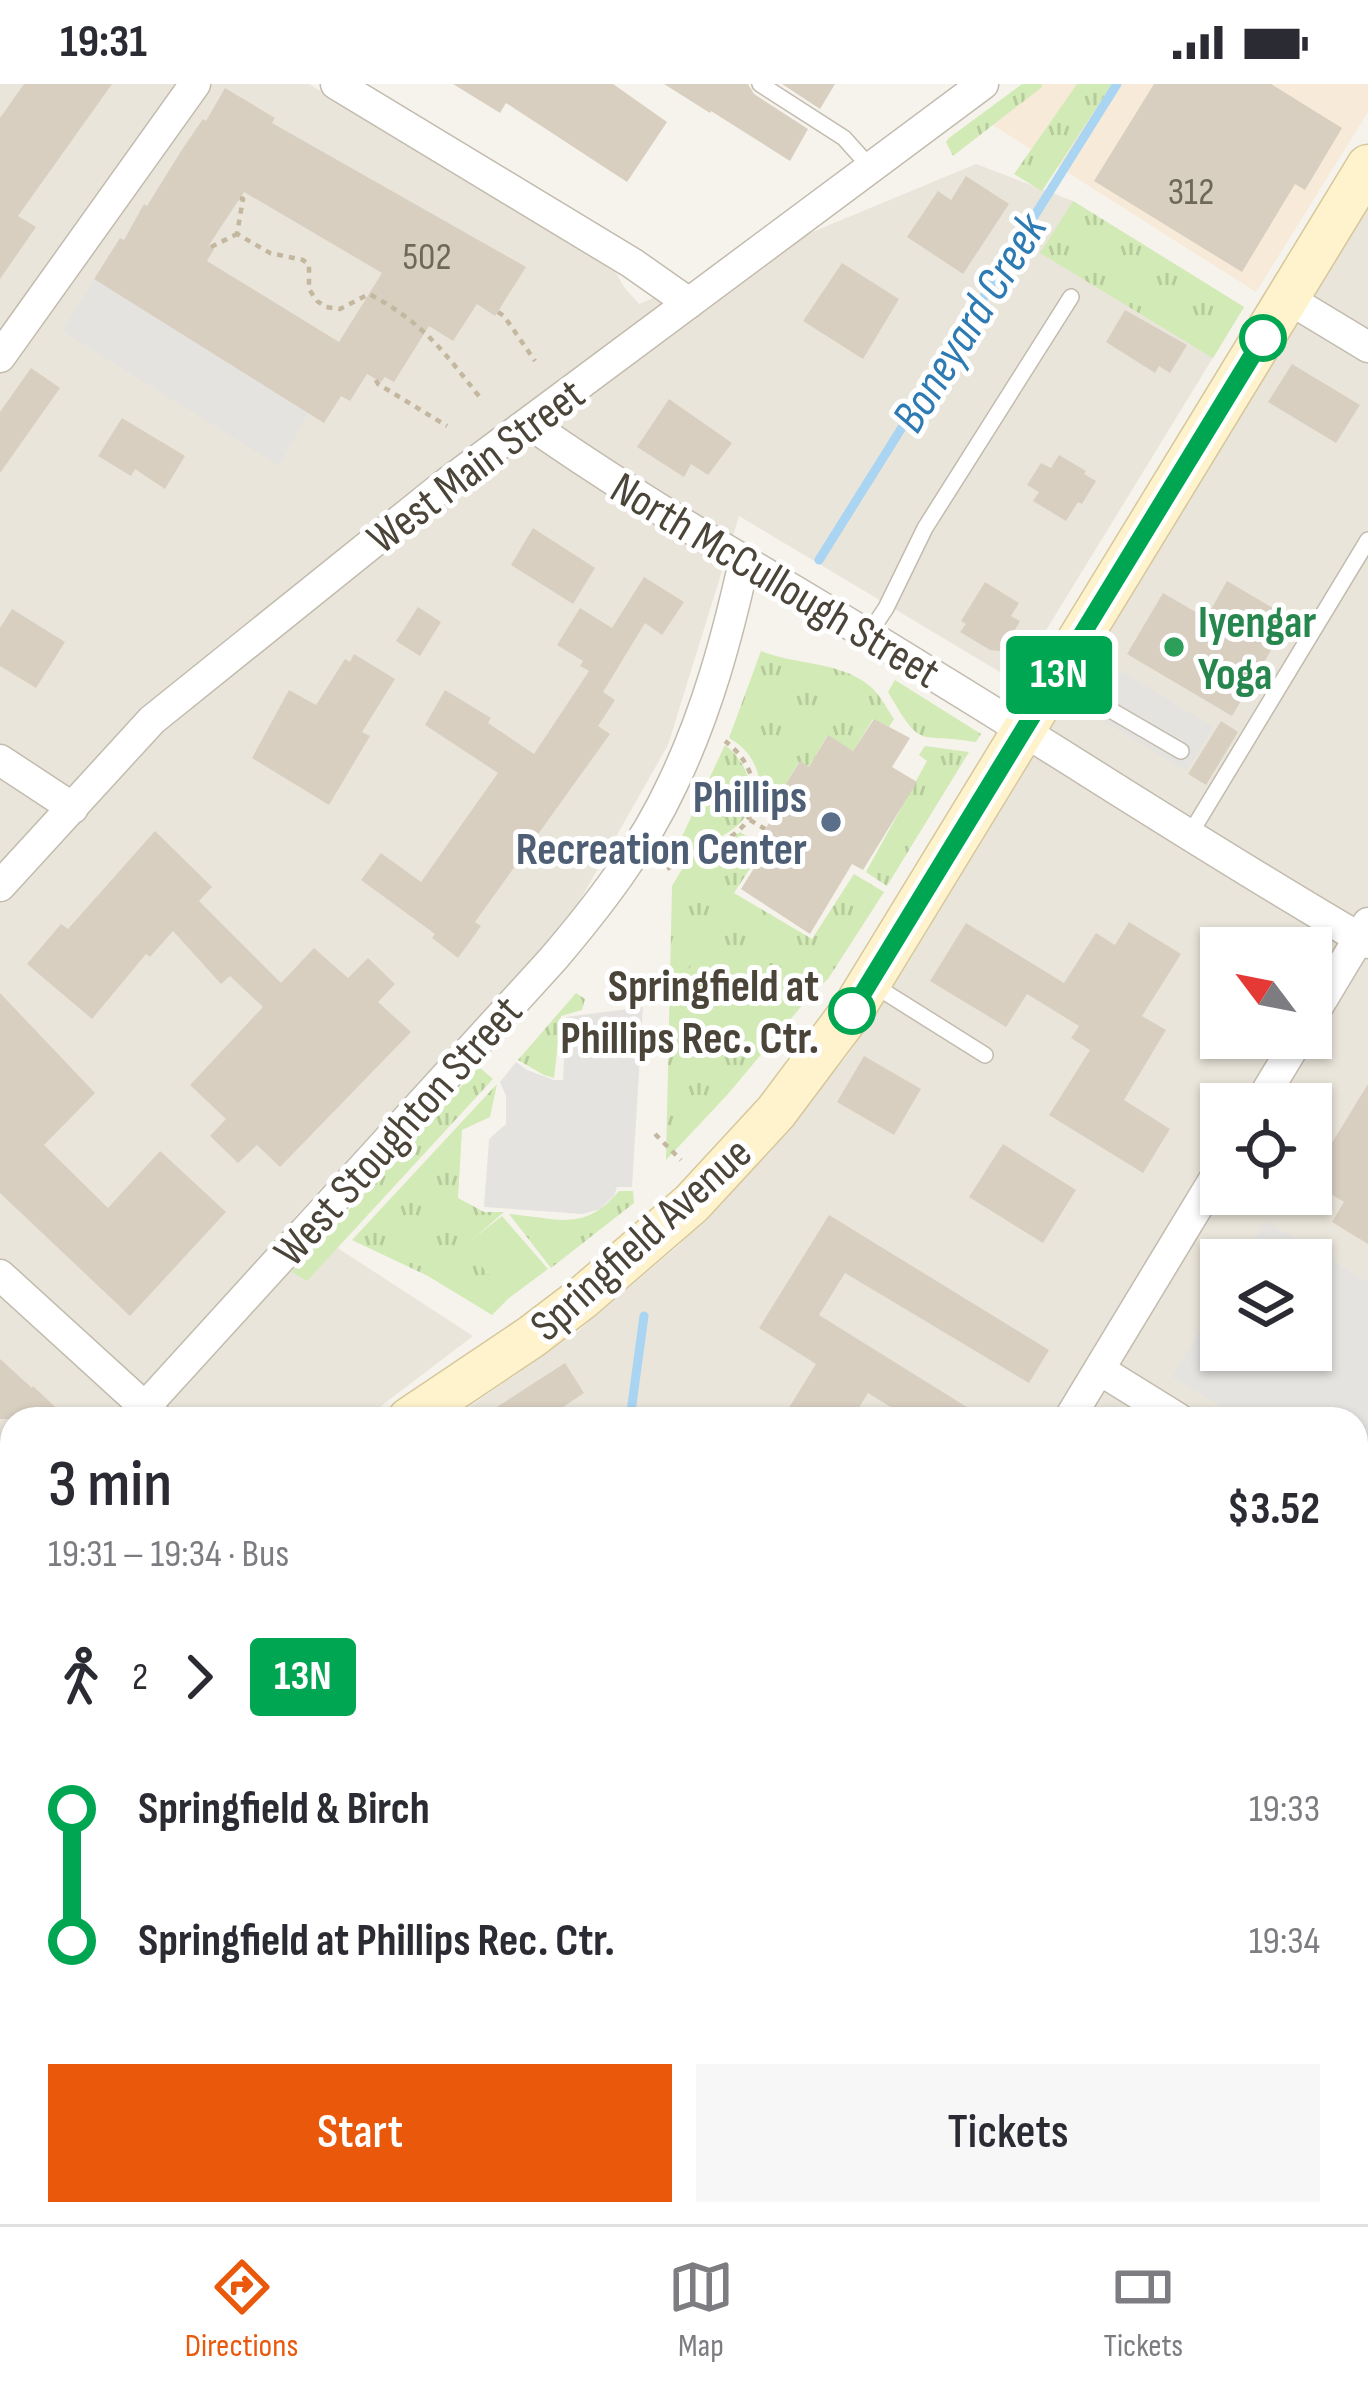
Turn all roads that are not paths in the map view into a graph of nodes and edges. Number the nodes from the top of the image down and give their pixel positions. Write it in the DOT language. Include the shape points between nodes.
graph roads {
  1 [pos="195,84"];
  2 [pos="336,84"];
  3 [pos="760,84"];
  4 [pos="983,84"];
  5 [pos="1368,166"];
  6 [pos="870,167"];
  7 [pos="1070,297"];
  8 [pos="1287,298"];
  9 [pos="689,303"];
  10 [pos="1368,347"];
  11 [pos="0,357"];
  12 [pos="530,424"];
  13 [pos="1368,540"];
  14 [pos="744,562"];
  15 [pos="868,635"];
  16 [pos="1057,679"];
  17 [pos="1023,732"];
  18 [pos="1181,751"];
  19 [pos="0,760"];
  20 [pos="73,808"];
  21 [pos="1190,834"];
  22 [pos="0,886"];
  23 [pos="1365,935"];
  24 [pos="869,982"];
  25 [pos="1332,986"];
  26 [pos="985,1054"];
  27 [pos="1200,1203"];
  28 [pos="0,1274"];
  29 [pos="1100,1370"];
  30 [pos="138,1407"];
  31 [pos="153,1407"];
  32 [pos="427,1407"];
  33 [pos="1077,1407"];
  34 [pos="1160,1407"];
  1 -- 11 [label="street"];
  2 -- 9 [label="street"];
  3 -- 6 [label="lane" via="844,138"];
  4 -- 6 [label="street, West Main Street"];
  5 -- 8 [label="street, Springfield Avenue"];
  6 -- 9 [label="street, West Main Street"];
  7 -- 15 [label="lane" via="925,527"];
  8 -- 10 [label="street"];
  8 -- 16 [label="street, Springfield Avenue"];
  9 -- 12 [label="street, West Main Street"];
  12 -- 14 [label="street, North McCullough Street"];
  12 -- 20 [label="street, West Main Street" via="152,719"];
  13 -- 21 [label="lane"];
  14 -- 15 [label="street, North McCullough Street"];
  14 -- 31 [label="street, West Stoughton Street" via="690,745 597,907"];
  15 -- 17 [label="street, North McCullough Street"];
  16 -- 17 [label="street, Springfield Avenue"];
  16 -- 18 [label="lane"];
  17 -- 21 [label="street, North McCullough Street"];
  17 -- 24 [label="street, Springfield Avenue"];
  19 -- 20 [label="street"];
  20 -- 22 [label="street, West Main Street"];
  21 -- 23 [label="street, North McCullough Street"];
  23 -- 25 [label="street"];
  24 -- 26 [label="lane"];
  24 -- 32 [label="street, Springfield Avenue" via="776,1112 692,1203 531,1337"];
  27 -- 29 [label="street"];
  28 -- 30 [label="street"];
  29 -- 33 [label="street"];
  29 -- 34 [label="street"];
}
